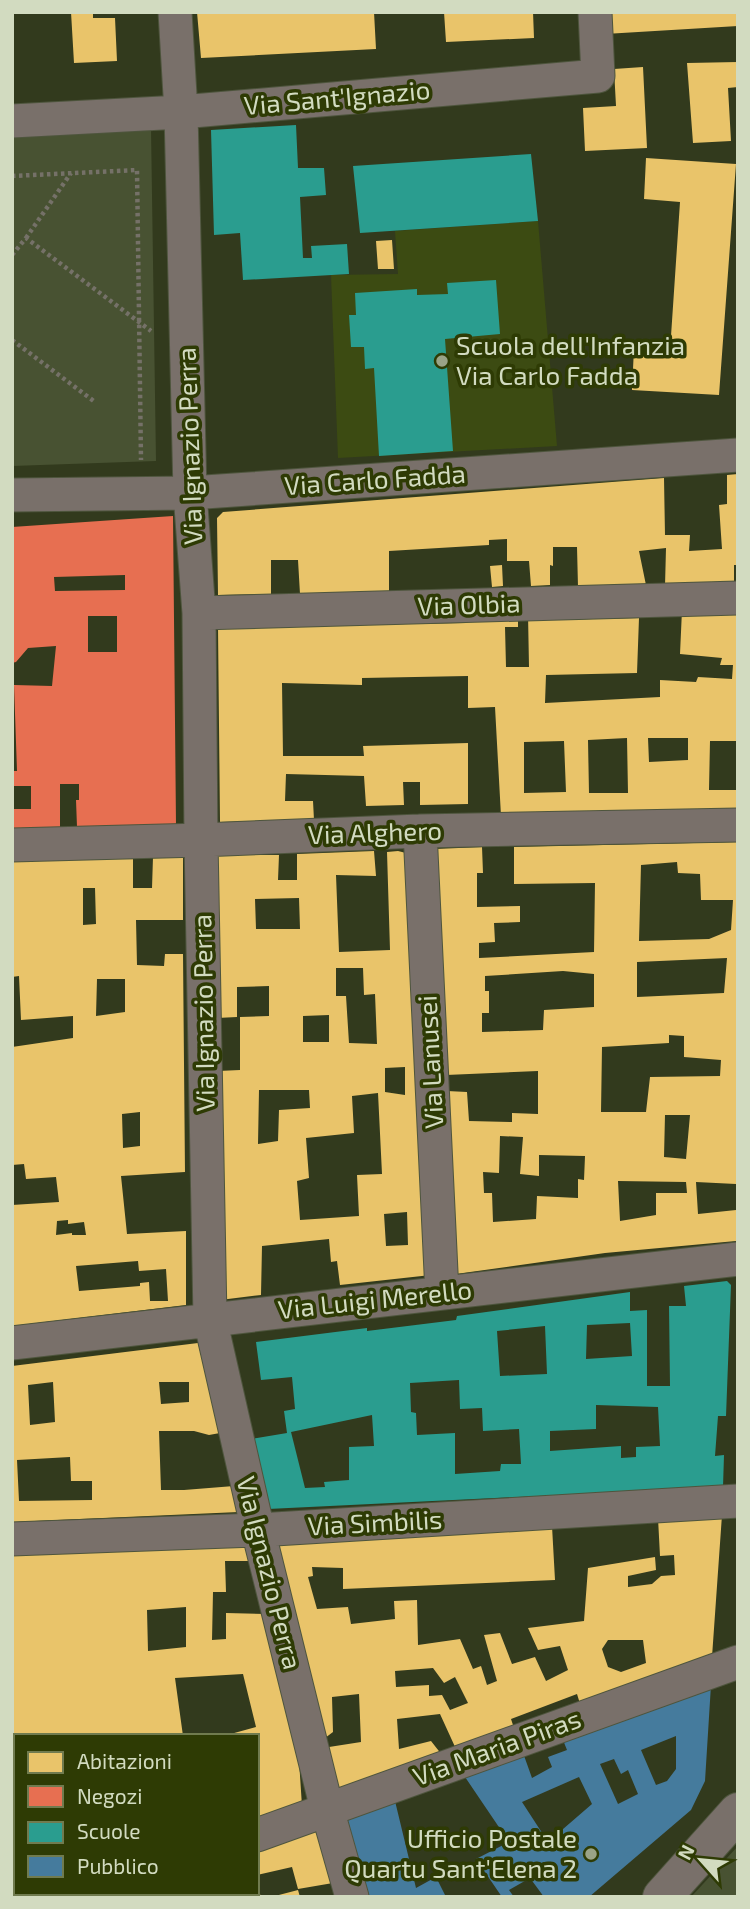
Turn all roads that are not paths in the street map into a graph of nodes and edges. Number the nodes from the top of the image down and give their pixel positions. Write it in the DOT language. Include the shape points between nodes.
graph roads {
  1 [pos="175,12"];
  2 [pos="595,12"];
  3 [pos="181,112"];
  4 [pos="12,121"];
  5 [pos="738,455"];
  6 [pos="190,493"];
  7 [pos="12,495"];
  8 [pos="738,598"];
  9 [pos="199,613"];
  10 [pos="738,825"];
  11 [pos="421,831"];
  12 [pos="201,840"];
  13 [pos="12,845"];
  14 [pos="738,1259"];
  15 [pos="442,1293"];
  16 [pos="210,1319"];
  17 [pos="12,1343"];
  18 [pos="738,1502"];
  19 [pos="258,1530"];
  20 [pos="12,1539"];
  21 [pos="738,1662"];
  22 [pos="737,1802"];
  23 [pos="327,1809"];
  24 [pos="259,1834"];
  25 [pos="352,1897"];
  26 [pos="662,1897"];
  1 -- 3 [label="street, Via Ignazio Perra"];
  2 -- 3 [label="street, Via Sant'Ignazio" via="598,76"];
  3 -- 4 [label="street, Via Sant'Ignazio"];
  3 -- 6 [label="street, Via Ignazio Perra"];
  5 -- 6 [label="street, Via Carlo Fadda"];
  6 -- 7 [label="street, Via Carlo Fadda"];
  6 -- 9 [label="street, Via Ignazio Perra"];
  8 -- 9 [label="street, Via Olbia"];
  9 -- 12 [label="street, Via Ignazio Perra"];
  10 -- 11 [label="street, Via Alghero"];
  11 -- 12 [label="street, Via Alghero"];
  11 -- 15 [label="street, Via Lanusei"];
  12 -- 13 [label="street, Via Alghero"];
  12 -- 16 [label="street, Via Ignazio Perra"];
  14 -- 15 [label="street, Via Luigi Merello"];
  15 -- 16 [label="street, Via Luigi Merello"];
  16 -- 17 [label="street, Via Luigi Merello"];
  16 -- 19 [label="street, Via Ignazio Perra"];
  18 -- 19 [label="street, Via Simbilis"];
  19 -- 20 [label="street, Via Simbilis"];
  19 -- 23 [label="street, Via Ignazio Perra"];
  21 -- 23 [label="street, Via Maria Piras"];
  22 -- 26 [label="street"];
  23 -- 24 [label="street, Via Maria Piras"];
  23 -- 25 [label="street, Via Ignazio Perra"];
}
